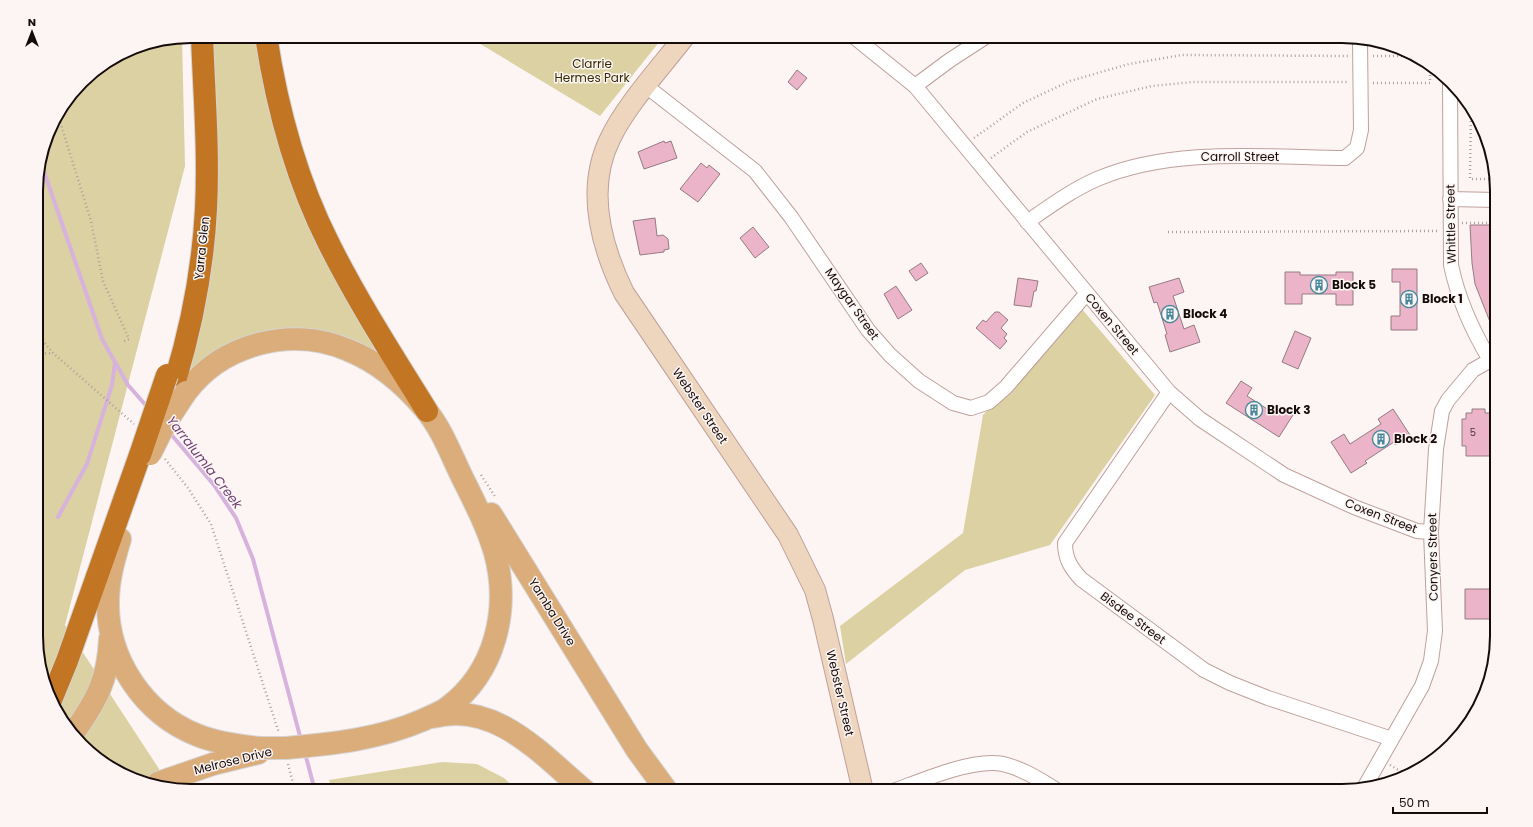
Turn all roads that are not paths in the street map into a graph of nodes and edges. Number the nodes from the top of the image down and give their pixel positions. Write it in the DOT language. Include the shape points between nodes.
graph roads {
  1 [pos="202,43"];
  2 [pos="267,43"];
  3 [pos="680,43"];
  4 [pos="862,43"];
  5 [pos="976,43"];
  6 [pos="1360,44"];
  7 [pos="646,86"];
  8 [pos="915,86"];
  9 [pos="1450,90"];
  10 [pos="1450,199"];
  11 [pos="1490,200"];
  12 [pos="1027,222"];
  13 [pos="1087,293"];
  14 [pos="1490,353"];
  15 [pos="1490,360"];
  16 [pos="176,383"];
  17 [pos="1169,392"];
  18 [pos="427,412"];
  19 [pos="439,431"];
  20 [pos="150,457"];
  21 [pos="1431,532"];
  22 [pos="111,632"];
  23 [pos="54,693"];
  24 [pos="424,720"];
  25 [pos="76,729"];
  26 [pos="1392,739"];
  27 [pos="261,750"];
  28 [pos="163,781"];
  29 [pos="1368,782"];
  30 [pos="577,784"];
  31 [pos="662,784"];
  32 [pos="861,784"];
  33 [pos="914,784"];
  34 [pos="1046,784"];
  1 -- 16 [label="highway" via="204,175 194,273 182,331"];
  2 -- 18 [label="highway" via="283,121 310,202 328,243 357,297"];
  3 -- 7 [label="street, Webster Street"];
  4 -- 8 [label="street, Coxen Street"];
  5 -- 8 [label="street"];
  6 -- 12 [label="street, Carroll Street" via="1360,139 1357,148 1345,158 1200,156 1165,160 1098,179 1064,196"];
  7 -- 13 [label="street, Maygar Street" via="755,171 791,217 868,330 890,355 919,381 953,403 971,408 988,402 1000,392"];
  7 -- 32 [label="street, Webster Street" via="610,139 602,163 598,188 602,240 611,267 624,293 788,535 803,563 815,590 823,619"];
  8 -- 12 [label="street, Coxen Street"];
  9 -- 10 [label="street, Whittle Street"];
  10 -- 11 [label="street"];
  10 -- 14 [label="street, Whittle Street" via="1451,265 1456,287 1467,317"];
  12 -- 13 [label="street, Coxen Street"];
  13 -- 17 [label="street, Coxen Street"];
  15 -- 21 [label="street, Conyers Street" via="1473,370 1442,411 1436,449"];
  16 -- 18 [label="main road" via="205,372 236,352 261,343 300,339 334,345 372,362 394,378"];
  16 -- 20 [label="highway, bridge"];
  17 -- 21 [label="street, Coxen Street" via="1200,419 1284,475 1354,507 1417,531"];
  17 -- 26 [label="street, Bisdee Street" via="1065,543 1065,554 1071,568 1081,579 1204,670 1230,684"];
  18 -- 19 [label="main road"];
  19 -- 24 [label="main road" via="490,538 500,582 501,607 496,636 478,675 449,707"];
  19 -- 31 [label="main road, Yamba Drive" via="637,750"];
  20 -- 22 [label="main road" via="112,568 108,600"];
  20 -- 23 [label="highway"];
  21 -- 26 [label="street, Conyers Street" via="1435,631 1431,662 1422,686"];
  22 -- 25 [label="main road" via="110,656 100,690"];
  22 -- 27 [label="main road" via="127,674 141,694 162,714 198,736"];
  24 -- 27 [label="main road, bridge" via="383,734 338,743"];
  24 -- 30 [label="main road" via="441,715 459,714 497,722 520,736"];
  26 -- 29 [label="street, Conyers Street"];
  27 -- 28 [label="main road, Melrose Drive"];
  33 -- 34 [label="street" via="969,766 994,763 1021,770"];
}
